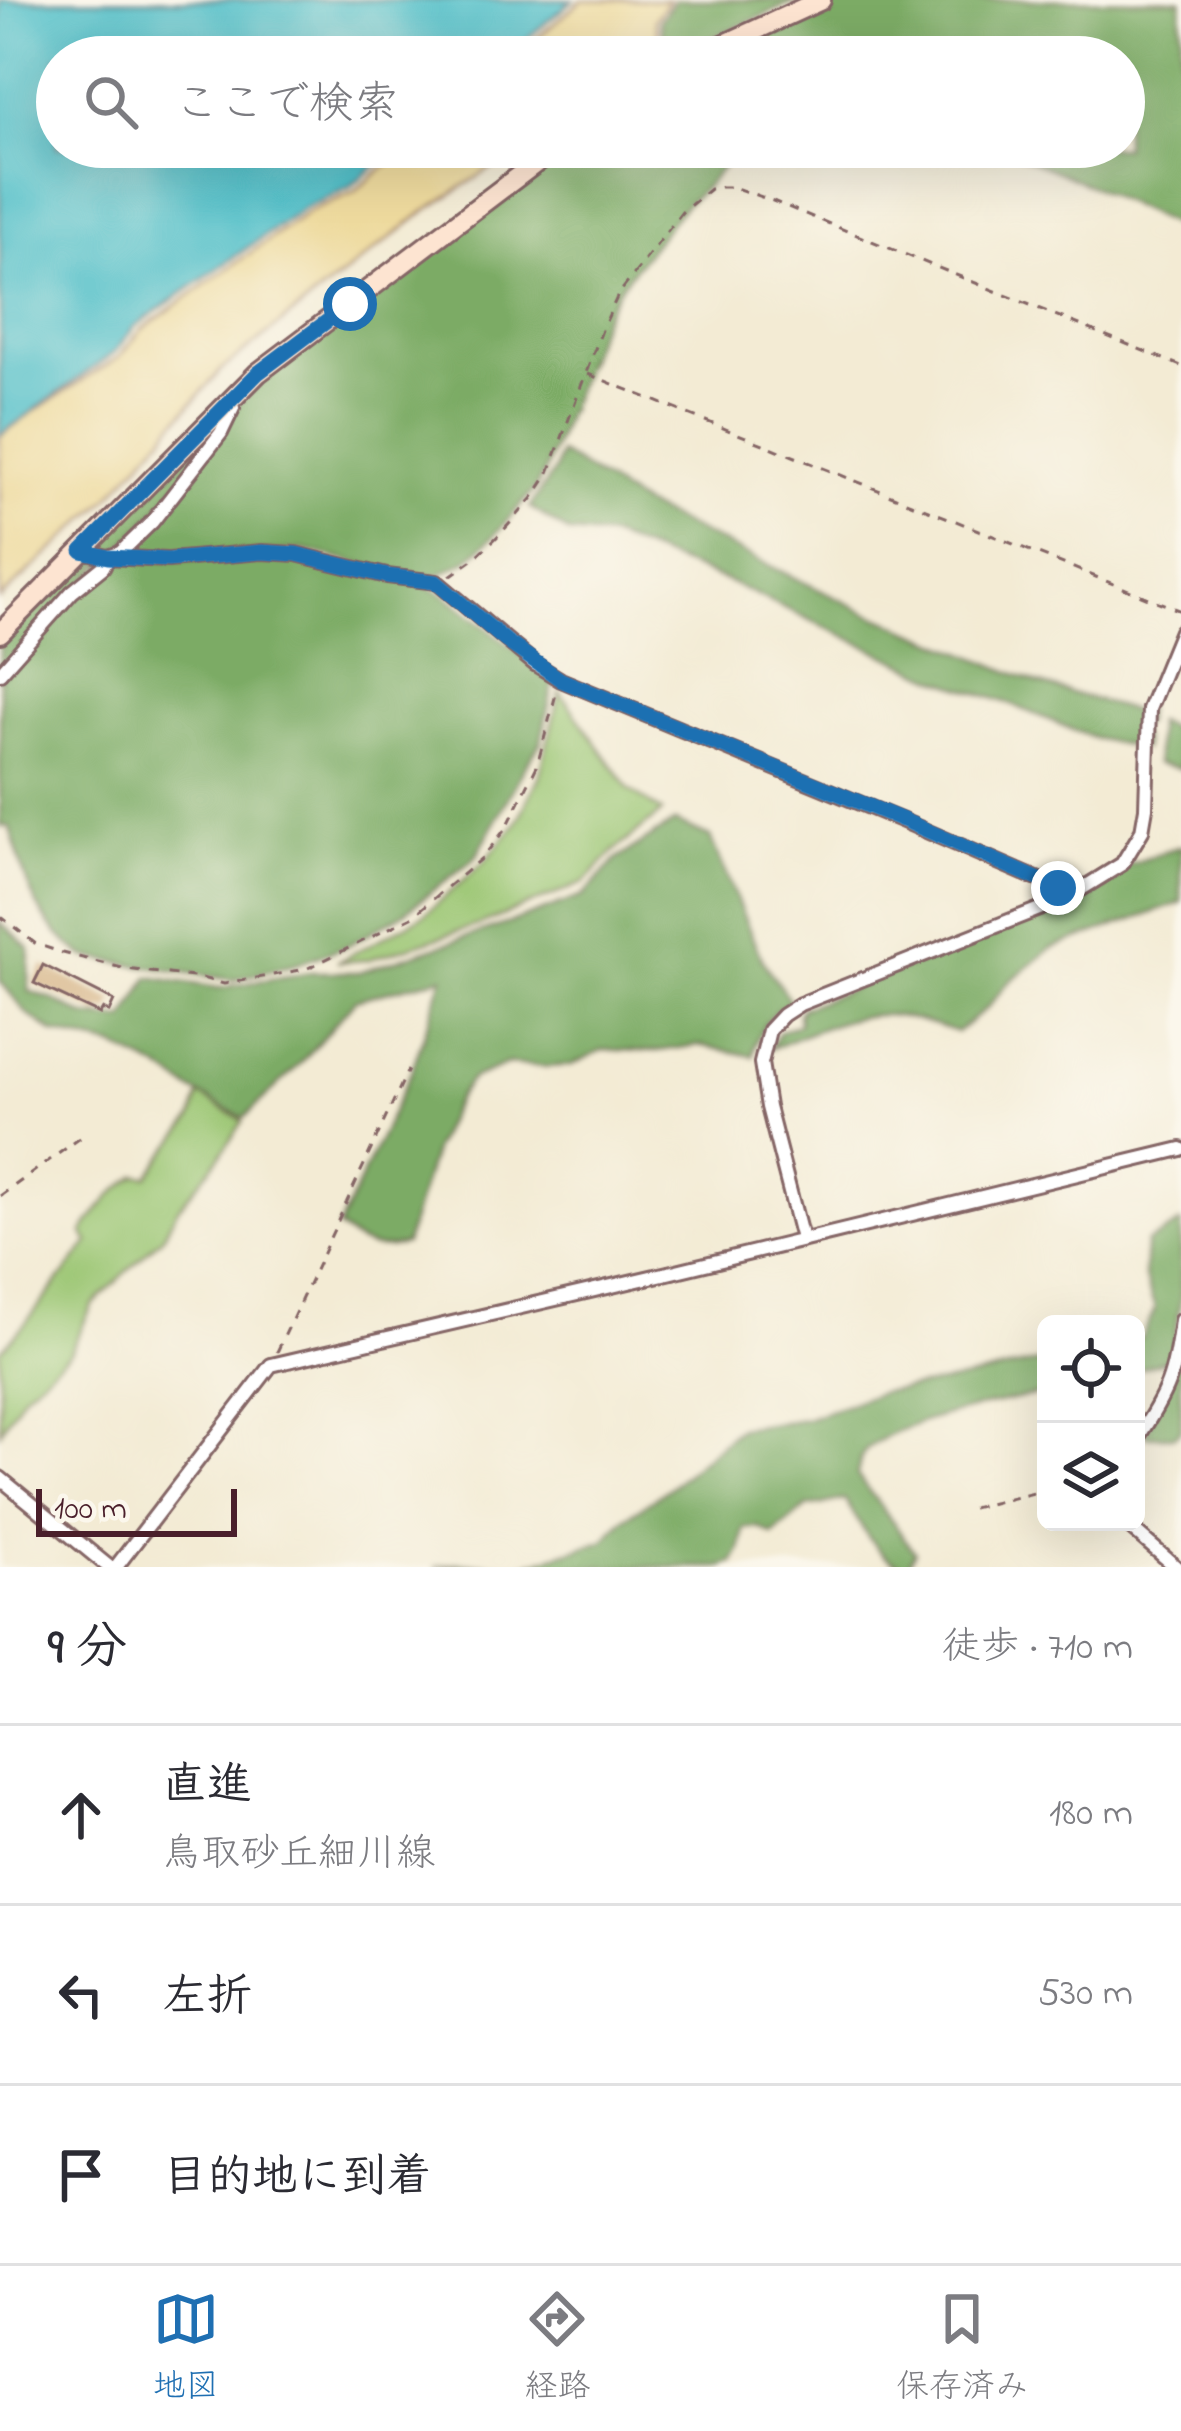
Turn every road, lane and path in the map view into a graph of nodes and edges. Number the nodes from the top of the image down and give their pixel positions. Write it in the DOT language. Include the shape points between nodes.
graph roads {
  1 [pos="820,0"];
  2 [pos="742,36"];
  3 [pos="528,168"];
  4 [pos="1181,366"];
  5 [pos="586,373"];
  6 [pos="233,408"];
  7 [pos="82,551"];
  8 [pos="108,557"];
  9 [pos="436,582"];
  10 [pos="1181,611"];
  11 [pos="1181,631"];
  12 [pos="0,633"];
  13 [pos="0,673"];
  14 [pos="561,680"];
  15 [pos="1067,898"];
  16 [pos="0,916"];
  17 [pos="408,1070"];
  18 [pos="83,1136"];
  19 [pos="1181,1149"];
  20 [pos="0,1196"];
  21 [pos="802,1239"];
  22 [pos="1181,1319"];
  23 [pos="271,1365"];
  24 [pos="1145,1425"];
  25 [pos="0,1478"];
  26 [pos="1037,1492"];
  27 [pos="972,1508"];
  28 [pos="1134,1531"];
  29 [pos="112,1567"];
  30 [pos="1176,1567"];
  1 -- 2 [label="main road"];
  3 -- 7 [label="main road" via="258,373"];
  4 -- 5 [label="path" via="720,187 682,212 618,295"];
  5 -- 9 [label="path" via="532,499 474,559"];
  5 -- 10 [label="path"];
  6 -- 8 [label="street" via="152,522"];
  7 -- 8 [label="street"];
  7 -- 12 [label="main road"];
  8 -- 9 [label="street" via="296,554"];
  8 -- 13 [label="street"];
  9 -- 14 [label="street"];
  11 -- 15 [label="street" via="1149,710 1142,831 1122,864"];
  14 -- 15 [label="street" via="1024,872"];
  14 -- 16 [label="path" via="536,766 484,857 412,917 306,969 224,985 126,969 36,944"];
  15 -- 21 [label="street" via="800,1004 769,1030 760,1063"];
  17 -- 23 [label="path"];
  18 -- 20 [label="path"];
  19 -- 21 [label="street"];
  21 -- 23 [label="street"];
  22 -- 24 [label="street" via="1175,1367"];
  23 -- 29 [label="street"];
  25 -- 29 [label="street"];
  26 -- 27 [label="path"];
  28 -- 30 [label="street"];
}
